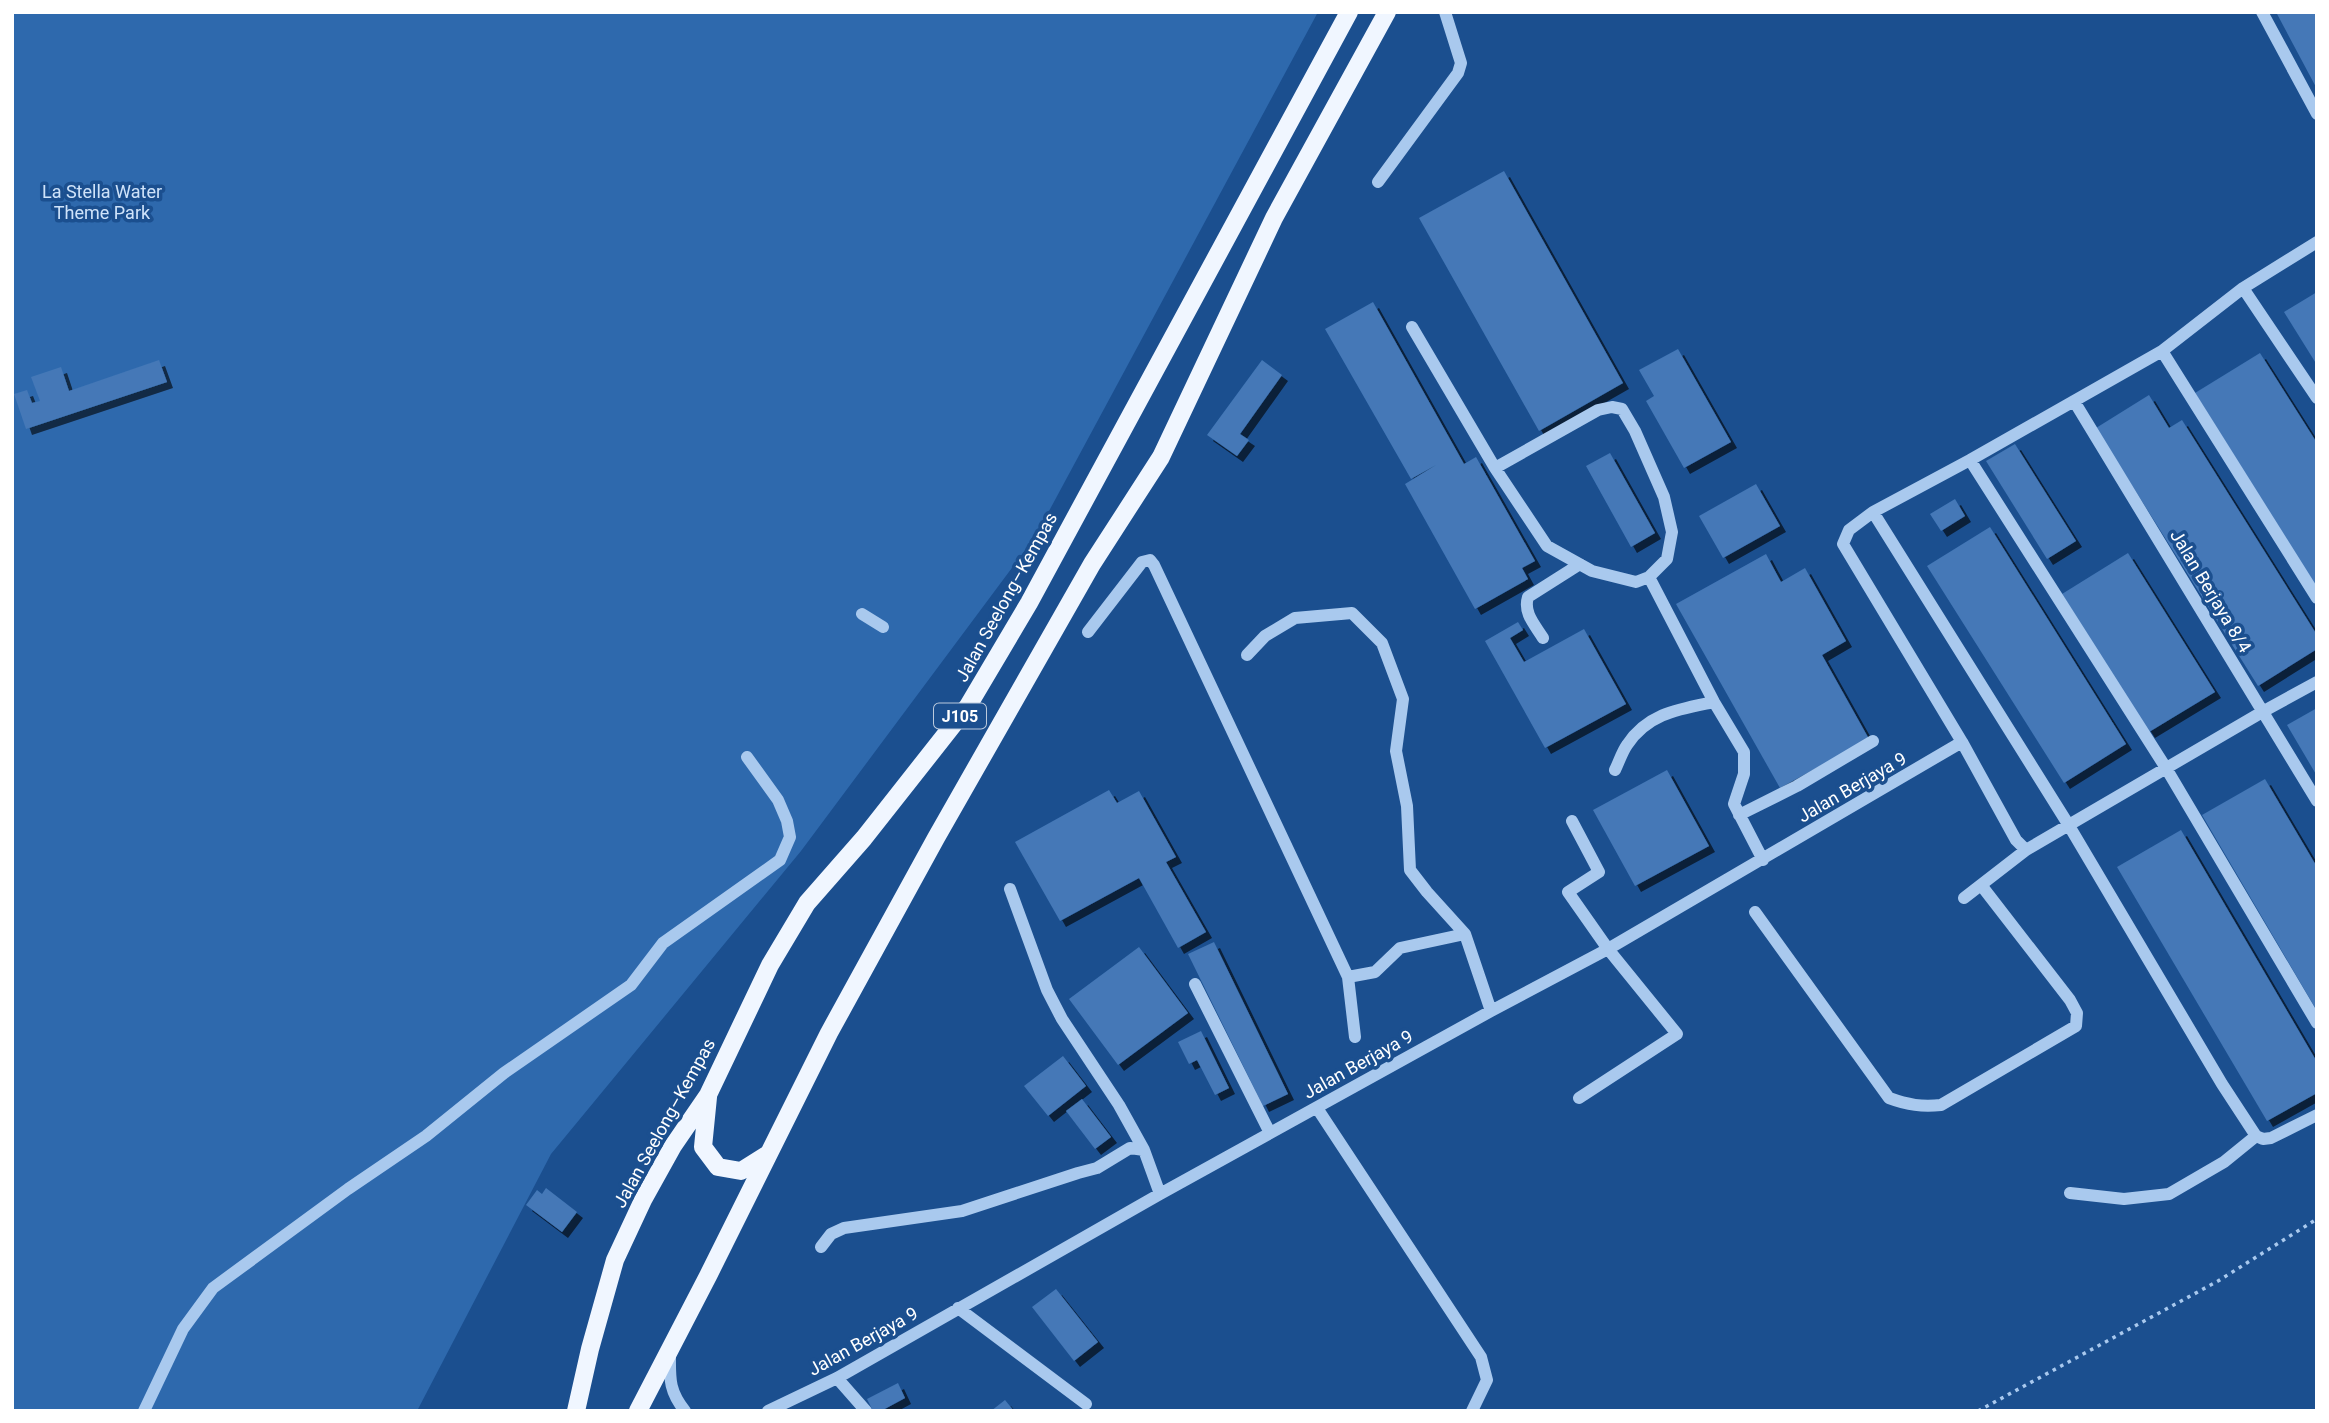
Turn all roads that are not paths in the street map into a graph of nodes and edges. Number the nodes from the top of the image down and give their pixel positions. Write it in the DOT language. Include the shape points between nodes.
graph roads {
  1 [pos="1349,12"];
  2 [pos="1387,12"];
  3 [pos="1445,12"];
  4 [pos="2262,12"];
  5 [pos="2317,114"];
  6 [pos="1378,182"];
  7 [pos="2317,242"];
  8 [pos="2243,288"];
  9 [pos="1412,327"];
  10 [pos="2162,351"];
  11 [pos="2317,398"];
  12 [pos="2074,401"];
  13 [pos="1970,460"];
  14 [pos="1495,468"];
  15 [pos="1872,512"];
  16 [pos="1580,564"];
  17 [pos="1649,577"];
  18 [pos="2317,598"];
  19 [pos="862,614"];
  20 [pos="883,627"];
  21 [pos="1088,632"];
  22 [pos="1543,638"];
  23 [pos="1247,655"];
  24 [pos="2317,682"];
  25 [pos="1714,702"];
  26 [pos="2264,711"];
  27 [pos="1873,741"];
  28 [pos="1962,743"];
  29 [pos="747,757"];
  30 [pos="2166,768"];
  31 [pos="1615,770"];
  32 [pos="2317,801"];
  33 [pos="1740,815"];
  34 [pos="1572,821"];
  35 [pos="2068,824"];
  36 [pos="2026,850"];
  37 [pos="1763,860"];
  38 [pos="1981,885"];
  39 [pos="1010,889"];
  40 [pos="1964,898"];
  41 [pos="1755,912"];
  42 [pos="1465,934"];
  43 [pos="1608,949"];
  44 [pos="1348,977"];
  45 [pos="1195,984"];
  46 [pos="1491,1011"];
  47 [pos="2317,1023"];
  48 [pos="1355,1037"];
  49 [pos="708,1095"];
  50 [pos="1579,1098"];
  51 [pos="1317,1108"];
  52 [pos="2317,1115"];
  53 [pos="1270,1133"];
  54 [pos="2256,1136"];
  55 [pos="1144,1150"];
  56 [pos="768,1154"];
  57 [pos="2070,1193"];
  58 [pos="1160,1194"];
  59 [pos="821,1247"];
  60 [pos="958,1308"];
  61 [pos="670,1348"];
  62 [pos="837,1378"];
  63 [pos="1086,1404"];
  64 [pos="144,1411"];
  65 [pos="576,1411"];
  66 [pos="638,1411"];
  67 [pos="685,1411"];
  68 [pos="768,1411"];
  69 [pos="866,1411"];
  70 [pos="1472,1411"];
  1 -- 49 [label="main road, Jalan Seelong–Kempas / J105" via="1029,603 968,706 807,903 770,965"];
  2 -- 56 [label="main road, J105" via="1274,218 1161,457 1092,564 936,838"];
  3 -- 6 [label="street" via="1461,63 1458,73"];
  4 -- 5 [label="street"];
  7 -- 8 [label="street"];
  8 -- 10 [label="street"];
  8 -- 11 [label="street"];
  9 -- 14 [label="street"];
  10 -- 12 [label="street"];
  10 -- 18 [label="street"];
  12 -- 13 [label="street"];
  12 -- 26 [label="street, Jalan Berjaya 8/4"];
  13 -- 15 [label="street"];
  13 -- 30 [label="street"];
  14 -- 16 [label="street" via="1547,546"];
  14 -- 17 [label="street" via="1598,411 1622,409 1664,497 1672,532 1667,559"];
  15 -- 28 [label="street" via="1849,530 1843,544"];
  15 -- 35 [label="street"];
  16 -- 17 [label="street" via="1636,582"];
  16 -- 22 [label="street" via="1528,597 1527,614"];
  17 -- 25 [label="street"];
  19 -- 20 [label="street"];
  21 -- 44 [label="street" via="1142,562 1150,560"];
  23 -- 42 [label="street" via="1265,636 1295,618 1352,613 1382,643 1403,699 1395,751 1407,806 1410,870"];
  24 -- 26 [label="street"];
  25 -- 31 [label="street" via="1665,713 1644,727 1627,744"];
  25 -- 33 [label="street" via="1744,752 1744,774 1734,804"];
  26 -- 30 [label="street"];
  26 -- 32 [label="street, Jalan Berjaya 8/4"];
  27 -- 33 [label="street"];
  28 -- 36 [label="street"];
  28 -- 37 [label="street, Jalan Berjaya 9"];
  29 -- 64 [label="street" via="787,821 790,837 780,860 663,943 631,985 503,1073 426,1136 213,1288 183,1329"];
  30 -- 35 [label="street"];
  30 -- 47 [label="street"];
  33 -- 37 [label="street"];
  34 -- 43 [label="street" via="1599,872 1568,892"];
  35 -- 36 [label="street"];
  35 -- 54 [label="street"];
  36 -- 38 [label="street"];
  37 -- 43 [label="street, Jalan Berjaya 9"];
  38 -- 40 [label="street"];
  38 -- 41 [label="street" via="2070,1000 2077,1013 2076,1026 1941,1105 1924,1107 1889,1098"];
  39 -- 55 [label="street" via="1047,990"];
  42 -- 44 [label="street" via="1400,948 1375,972"];
  42 -- 46 [label="street"];
  43 -- 46 [label="street, Jalan Berjaya 9"];
  43 -- 50 [label="street" via="1677,1034"];
  44 -- 48 [label="street"];
  45 -- 53 [label="street"];
  46 -- 51 [label="street, Jalan Berjaya 9"];
  49 -- 56 [label="main road" via="703,1147 718,1167 741,1171"];
  49 -- 65 [label="main road, Jalan Seelong–Kempas / J105" via="661,1167 615,1259"];
  51 -- 53 [label="street, Jalan Berjaya 9"];
  51 -- 70 [label="street" via="1481,1357 1487,1380"];
  52 -- 54 [label="street" via="2271,1138"];
  53 -- 58 [label="street, Jalan Berjaya 9"];
  54 -- 57 [label="street" via="2224,1162 2169,1194 2124,1199"];
  55 -- 58 [label="street"];
  55 -- 59 [label="street" via="1130,1149 1097,1168 962,1211 844,1228 831,1234"];
  56 -- 61 [label="main road, J105"];
  58 -- 60 [label="street, Jalan Berjaya 9"];
  60 -- 62 [label="street, Jalan Berjaya 9"];
  60 -- 63 [label="street"];
  61 -- 66 [label="main road, J105"];
  61 -- 67 [label="street" via="671,1385"];
  62 -- 68 [label="street, Jalan Berjaya 9"];
  62 -- 69 [label="street"];
}
